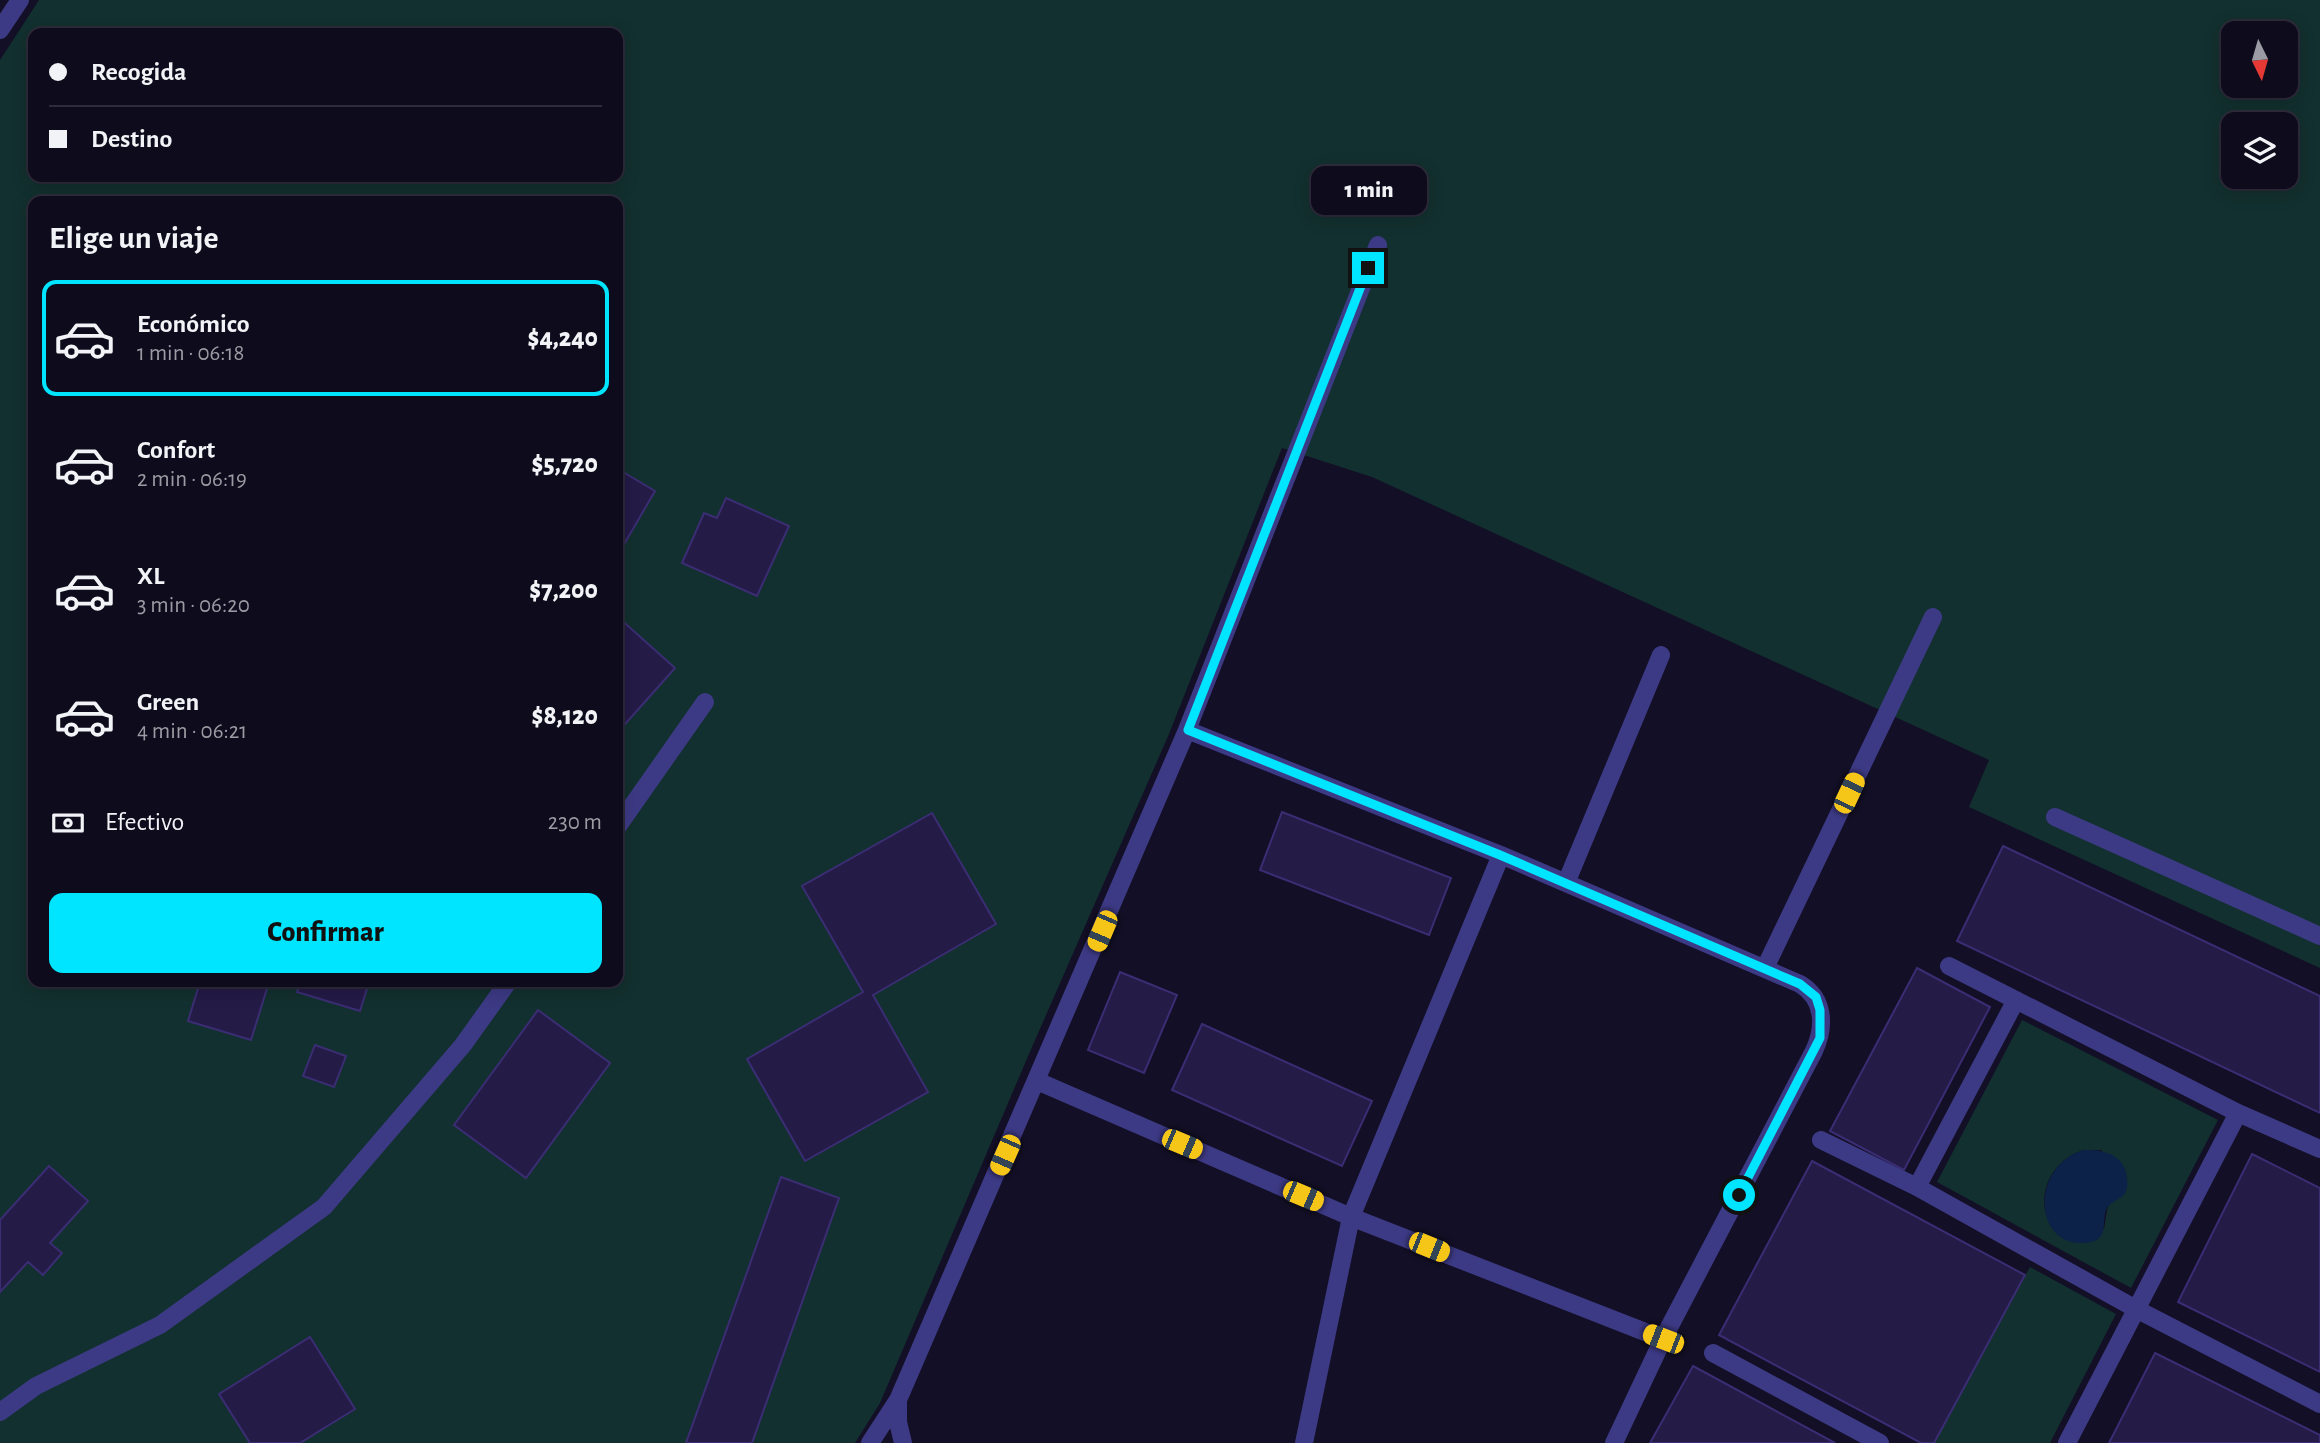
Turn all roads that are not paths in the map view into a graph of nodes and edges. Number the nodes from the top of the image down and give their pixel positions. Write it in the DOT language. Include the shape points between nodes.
graph roads {
  1 [pos="20,0"];
  2 [pos="0,30"];
  3 [pos="1378,245"];
  4 [pos="1933,617"];
  5 [pos="1661,655"];
  6 [pos="705,702"];
  7 [pos="1188,730"];
  8 [pos="2055,817"];
  9 [pos="623,819"];
  10 [pos="1500,855"];
  11 [pos="1566,883"];
  12 [pos="2320,936"];
  13 [pos="1949,966"];
  14 [pos="1765,968"];
  15 [pos="504,987"];
  16 [pos="2016,1000"];
  17 [pos="1037,1081"];
  18 [pos="2238,1113"];
  19 [pos="1821,1139"];
  20 [pos="2320,1149"];
  21 [pos="1917,1187"];
  22 [pos="1351,1216"];
  23 [pos="2136,1309"];
  24 [pos="1663,1339"];
  25 [pos="1713,1353"];
  26 [pos="898,1400"];
  27 [pos="2320,1404"];
  28 [pos="0,1412"];
  29 [pos="870,1443"];
  30 [pos="903,1443"];
  31 [pos="1304,1443"];
  32 [pos="1614,1443"];
  33 [pos="1880,1443"];
  34 [pos="2067,1443"];
  1 -- 2 [label="street"];
  3 -- 7 [label="street"];
  4 -- 14 [label="street"];
  5 -- 11 [label="street"];
  6 -- 9 [label="street"];
  7 -- 10 [label="street"];
  7 -- 17 [label="street"];
  8 -- 12 [label="street"];
  10 -- 11 [label="street"];
  10 -- 22 [label="street"];
  11 -- 14 [label="street"];
  13 -- 16 [label="street"];
  14 -- 24 [label="street" via="1816,997 1820,1038"];
  15 -- 28 [label="street" via="463,1045 324,1207 160,1325 36,1387"];
  16 -- 18 [label="street"];
  16 -- 21 [label="street"];
  17 -- 22 [label="street"];
  17 -- 26 [label="street"];
  18 -- 20 [label="street"];
  18 -- 23 [label="street"];
  19 -- 21 [label="street"];
  21 -- 23 [label="street"];
  22 -- 24 [label="street"];
  22 -- 31 [label="street"];
  23 -- 27 [label="street"];
  23 -- 34 [label="street"];
  24 -- 32 [label="street"];
  25 -- 33 [label="street"];
  26 -- 29 [label="street"];
  26 -- 30 [label="street"];
}
